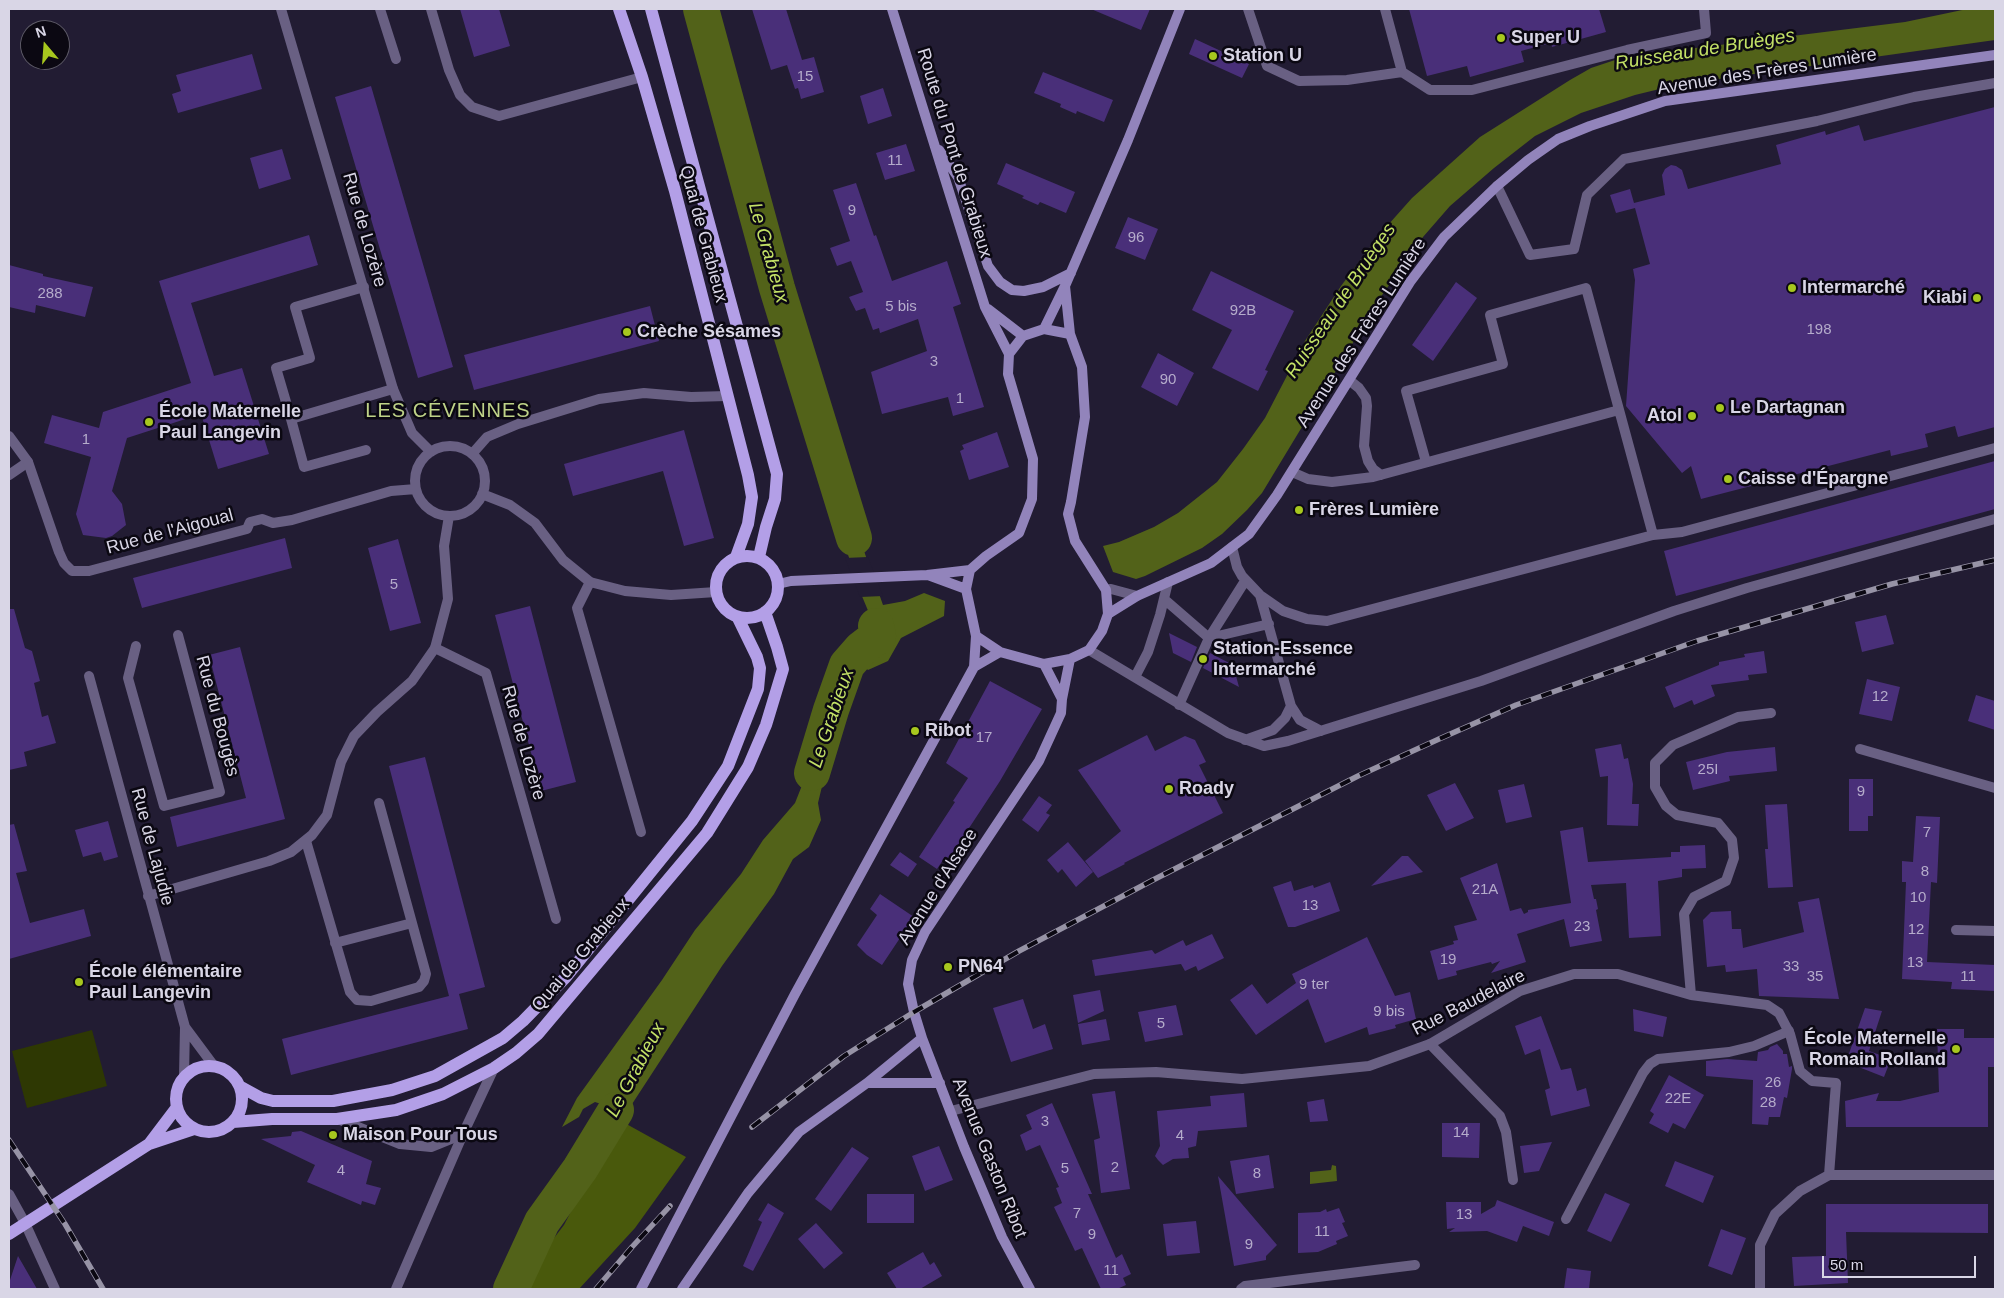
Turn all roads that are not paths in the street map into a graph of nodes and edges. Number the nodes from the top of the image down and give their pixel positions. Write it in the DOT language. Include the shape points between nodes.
graph roads {
  1 [pos="282,9"];
  2 [pos="380,9"];
  3 [pos="431,9"];
  4 [pos="619,9"];
  5 [pos="651,9"];
  6 [pos="892,9"];
  7 [pos="1180,9"];
  8 [pos="1248,9"];
  9 [pos="1385,9"];
  10 [pos="1704,9"];
  11 [pos="1995,55"];
  12 [pos="396,59"];
  13 [pos="1402,72"];
  14 [pos="642,77"];
  15 [pos="1995,83"];
  16 [pos="934,143"];
  17 [pos="1497,186"];
  18 [pos="1071,273"];
  19 [pos="1066,286"];
  20 [pos="364,287"];
  21 [pos="985,307"];
  22 [pos="1044,329"];
  23 [pos="1070,334"];
  24 [pos="1023,336"];
  25 [pos="1009,354"];
  26 [pos="1349,380"];
  27 [pos="394,389"];
  28 [pos="727,396"];
  29 [pos="1619,410"];
  30 [pos="291,418"];
  31 [pos="9,436"];
  32 [pos="1995,448"];
  33 [pos="366,450"];
  34 [pos="431,452"];
  35 [pos="472,454"];
  36 [pos="28,462"];
  37 [pos="1426,462"];
  38 [pos="1292,472"];
  39 [pos="1381,475"];
  40 [pos="9,476"];
  41 [pos="416,488"];
  42 [pos="482,494"];
  43 [pos="449,516"];
  44 [pos="1995,519"];
  45 [pos="1653,535"];
  46 [pos="1232,547"];
  47 [pos="736,557"];
  48 [pos="759,558"];
  49 [pos="970,570"];
  50 [pos="927,575"];
  51 [pos="1246,581"];
  52 [pos="590,582"];
  53 [pos="1168,582"];
  54 [pos="778,584"];
  55 [pos="966,589"];
  56 [pos="1106,590"];
  57 [pos="716,592"];
  58 [pos="1260,595"];
  59 [pos="1137,596"];
  60 [pos="1164,599"];
  61 [pos="765,612"];
  62 [pos="1108,614"];
  63 [pos="738,618"];
  64 [pos="1269,624"];
  65 [pos="178,635"];
  66 [pos="976,636"];
  67 [pos="1209,638"];
  68 [pos="136,646"];
  69 [pos="435,648"];
  70 [pos="1089,650"];
  71 [pos="1000,652"];
  72 [pos="1070,659"];
  73 [pos="1044,664"];
  74 [pos="974,667"];
  75 [pos="89,676"];
  76 [pos="1135,677"];
  77 [pos="1062,699"];
  78 [pos="1179,705"];
  79 [pos="1291,706"];
  80 [pos="1771,713"];
  81 [pos="1321,731"];
  82 [pos="1244,740"];
  83 [pos="1860,749"];
  84 [pos="1995,788"];
  85 [pos="379,803"];
  86 [pos="641,832"];
  87 [pos="306,840"];
  88 [pos="148,896"];
  89 [pos="556,919"];
  90 [pos="412,923"];
  91 [pos="1956,930"];
  92 [pos="1995,932"];
  93 [pos="335,943"];
  94 [pos="1691,995"];
  95 [pos="184,1027"];
  96 [pos="1789,1031"];
  97 [pos="922,1038"];
  98 [pos="1430,1044"];
  99 [pos="214,1066"];
  100 [pos="494,1068"];
  101 [pos="184,1076"];
  102 [pos="867,1083"];
  103 [pos="940,1083"];
  104 [pos="241,1087"];
  105 [pos="178,1107"];
  106 [pos="951,1111"];
  107 [pos="337,1119"];
  108 [pos="233,1122"];
  109 [pos="194,1129"];
  110 [pos="463,1134"];
  111 [pos="149,1144"];
  112 [pos="1829,1175"];
  113 [pos="1995,1175"];
  114 [pos="1513,1180"];
  115 [pos="9,1194"];
  116 [pos="1566,1219"];
  117 [pos="25,1224"];
  118 [pos="9,1234"];
  119 [pos="1415,1265"];
  120 [pos="56,1289"];
  121 [pos="396,1289"];
  122 [pos="641,1289"];
  123 [pos="682,1289"];
  124 [pos="1030,1289"];
  125 [pos="1241,1289"];
  126 [pos="1760,1289"];
  1 -- 20 [label="street, Rue de Lozère"];
  2 -- 12 [label="street"];
  3 -- 14 [label="street" via="460,96 472,107 490,113 500,116"];
  4 -- 14 [label="main road, Quai de Grabieux"];
  5 -- 48 [label="main road, Quai de Grabieux" via="777,474 775,499"];
  6 -- 16 [label="street, Route du Pont de Grabieux"];
  7 -- 18 [label="street"];
  8 -- 13 [label="street" via="1267,66 1299,81 1347,80"];
  9 -- 13 [label="street"];
  10 -- 13 [label="street" via="1706,33 1472,90 1430,90"];
  11 -- 17 [label="street, Avenue des Frères Lumière" via="1665,101 1558,140"];
  14 -- 28 [label="main road, Quai de Grabieux" via="675,191"];
  15 -- 17 [label="street" via="1914,97 1817,122 1624,159 1587,195 1574,249 1530,255"];
  16 -- 18 [label="street" via="958,177 988,266 1000,282 1012,290 1024,291 1043,287"];
  16 -- 21 [label="street, Route du Pont de Grabieux"];
  17 -- 26 [label="street, Avenue des Frères Lumière" via="1444,237 1410,282"];
  18 -- 19 [label="street"];
  19 -- 22 [label="street"];
  19 -- 23 [label="street"];
  20 -- 27 [label="street, Rue de Lozère"];
  20 -- 30 [label="street" via="295,306 310,358 276,368"];
  21 -- 24 [label="street"];
  21 -- 25 [label="street, Route du Pont de Grabieux"];
  22 -- 23 [label="street"];
  22 -- 24 [label="street"];
  23 -- 56 [label="street" via="1082,367 1085,417 1068,514 1076,541"];
  24 -- 25 [label="street"];
  25 -- 49 [label="street" via="1008,374 1032,459 1032,499 1020,533"];
  26 -- 38 [label="street, Avenue des Frères Lumière"];
  26 -- 39 [label="street" via="1360,388 1366,398 1364,446 1368,461"];
  27 -- 30 [label="street"];
  27 -- 34 [label="street, Rue de Lozère" via="412,433"];
  28 -- 35 [label="street" via="644,393 599,399 502,430 487,437"];
  28 -- 47 [label="main road, Quai de Grabieux" via="752,497 748,524"];
  29 -- 37 [label="street"];
  29 -- 37 [label="street" via="1586,288 1490,315 1503,364 1406,391"];
  29 -- 45 [label="street"];
  30 -- 33 [label="street" via="304,467"];
  31 -- 36 [label="street"];
  32 -- 45 [label="street" via="1682,532"];
  34 -- 35 [label="street" via="452,446"];
  34 -- 41 [label="street" via="418,468"];
  35 -- 42 [label="street" via="484,472"];
  36 -- 40 [label="street"];
  36 -- 41 [label="street, Rue de l'Aigoual" via="59,552 72,571 89,571 247,529 250,522 262,519 273,523 292,520 391,491"];
  37 -- 39 [label="street"];
  38 -- 39 [label="street" via="1308,479 1332,482"];
  38 -- 46 [label="street, Avenue des Frères Lumière" via="1249,534"];
  41 -- 43 [label="street" via="428,508"];
  42 -- 43 [label="street" via="469,510"];
  42 -- 52 [label="street" via="510,505 535,523 563,560"];
  43 -- 69 [label="street" via="444,546 448,599"];
  44 -- 81 [label="street" via="1720,596 1481,681"];
  45 -- 58 [label="street" via="1328,621 1291,613"];
  46 -- 51 [label="street" via="1237,567"];
  46 -- 53 [label="street, Avenue des Frères Lumière" via="1211,563"];
  47 -- 48 [label="main road" via="748,555"];
  47 -- 57 [label="main road" via="717,575"];
  48 -- 54 [label="main road" via="775,573"];
  49 -- 50 [label="street"];
  49 -- 55 [label="street"];
  50 -- 54 [label="street"];
  50 -- 55 [label="street"];
  51 -- 58 [label="street"];
  51 -- 67 [label="street"];
  52 -- 57 [label="street" via="671,595"];
  52 -- 86 [label="street" via="578,608"];
  53 -- 59 [label="street, Avenue des Frères Lumière"];
  53 -- 60 [label="street"];
  54 -- 61 [label="main road" via="775,600"];
  55 -- 66 [label="street"];
  56 -- 59 [label="street"];
  56 -- 62 [label="street"];
  57 -- 63 [label="main road" via="726,611"];
  58 -- 64 [label="street"];
  59 -- 62 [label="street, Avenue des Frères Lumière"];
  60 -- 67 [label="street"];
  60 -- 76 [label="street" via="1148,652"];
  61 -- 63 [label="main road" via="757,617"];
  61 -- 100 [label="main road, Quai de Grabieux" via="782,669 766,725 748,767 707,833 538,1034"];
  62 -- 70 [label="street" via="1102,631"];
  63 -- 104 [label="main road, Quai de Grabieux" via="760,668 758,688 728,766 692,821 566,977 524,1021 496,1042 435,1076 392,1090 333,1101 273,1101"];
  64 -- 67 [label="street"];
  64 -- 79 [label="street"];
  65 -- 68 [label="street, Rue du Bougès" via="220,792 164,806 128,678"];
  66 -- 71 [label="street"];
  66 -- 74 [label="street"];
  67 -- 78 [label="street"];
  69 -- 87 [label="street" via="412,681 354,736 341,762 327,815"];
  69 -- 89 [label="street, Rue de Lozère" via="486,673"];
  70 -- 72 [label="street"];
  70 -- 76 [label="street"];
  71 -- 73 [label="street"];
  71 -- 74 [label="street"];
  72 -- 73 [label="street"];
  72 -- 77 [label="street, Avenue d'Alsace"];
  73 -- 77 [label="street"];
  74 -- 122 [label="street" via="795,994"];
  75 -- 88 [label="street, Rue de Lajudie"];
  76 -- 78 [label="street"];
  77 -- 97 [label="street, Avenue d'Alsace" via="1057,724 1039,761 926,932 912,960 908,984"];
  78 -- 82 [label="street"];
  79 -- 81 [label="street" via="1300,720"];
  79 -- 82 [label="street" via="1273,730"];
  80 -- 94 [label="street" via="1738,717 1673,745 1655,762 1655,787 1666,806 1676,815 1718,823 1732,840 1734,858 1726,881 1694,897 1684,914"];
  81 -- 82 [label="street" via="1264,746"];
  83 -- 84 [label="street"];
  85 -- 90 [label="street"];
  87 -- 88 [label="street" via="291,852 269,860"];
  87 -- 93 [label="street"];
  88 -- 95 [label="street, Rue de Lajudie"];
  90 -- 93 [label="street"];
  90 -- 93 [label="street" via="426,974 424,981 419,987 371,1000 357,1000 350,992"];
  91 -- 92 [label="street"];
  94 -- 96 [label="street, Rue Baudelaire" via="1766,1005 1779,1013"];
  94 -- 98 [label="street, Rue Baudelaire" via="1618,974 1574,974 1520,990"];
  95 -- 99 [label="street, Rue de Lajudie"];
  95 -- 101 [label="street, Rue de Lajudie"];
  96 -- 112 [label="street, Rue Baudelaire" via="1800,1071 1812,1081 1836,1083"];
  96 -- 116 [label="street" via="1754,1046 1658,1059 1650,1064"];
  97 -- 102 [label="street"];
  97 -- 103 [label="street, Avenue Gaston Ribot"];
  98 -- 106 [label="street, Rue Baudelaire" via="1369,1066 1242,1080 1156,1072 1094,1074"];
  98 -- 114 [label="street" via="1500,1116 1506,1132"];
  99 -- 101 [label="main road" via="196,1068"];
  99 -- 104 [label="main road" via="234,1076"];
  100 -- 107 [label="main road, Quai de Grabieux" via="443,1094 406,1107"];
  100 -- 110 [label="street"];
  101 -- 105 [label="main road" via="177,1090"];
  102 -- 103 [label="street"];
  102 -- 123 [label="street" via="799,1132 748,1193"];
  103 -- 106 [label="street, Avenue Gaston Ribot"];
  104 -- 108 [label="main road" via="242,1106"];
  105 -- 109 [label="main road" via="181,1117"];
  105 -- 111 [label="main road"];
  106 -- 124 [label="street, Avenue Gaston Ribot" via="1002,1237"];
  107 -- 108 [label="main road, Quai de Grabieux"];
  107 -- 110 [label="street" via="400,1144 432,1147"];
  108 -- 109 [label="main road" via="220,1130 205,1132"];
  109 -- 111 [label="main road"];
  110 -- 121 [label="street"];
  111 -- 117 [label="main road"];
  112 -- 113 [label="street"];
  112 -- 126 [label="street" via="1800,1191 1775,1214 1760,1245"];
  115 -- 117 [label="street"];
  117 -- 118 [label="main road"];
  117 -- 120 [label="street"];
  119 -- 125 [label="street"];
}
